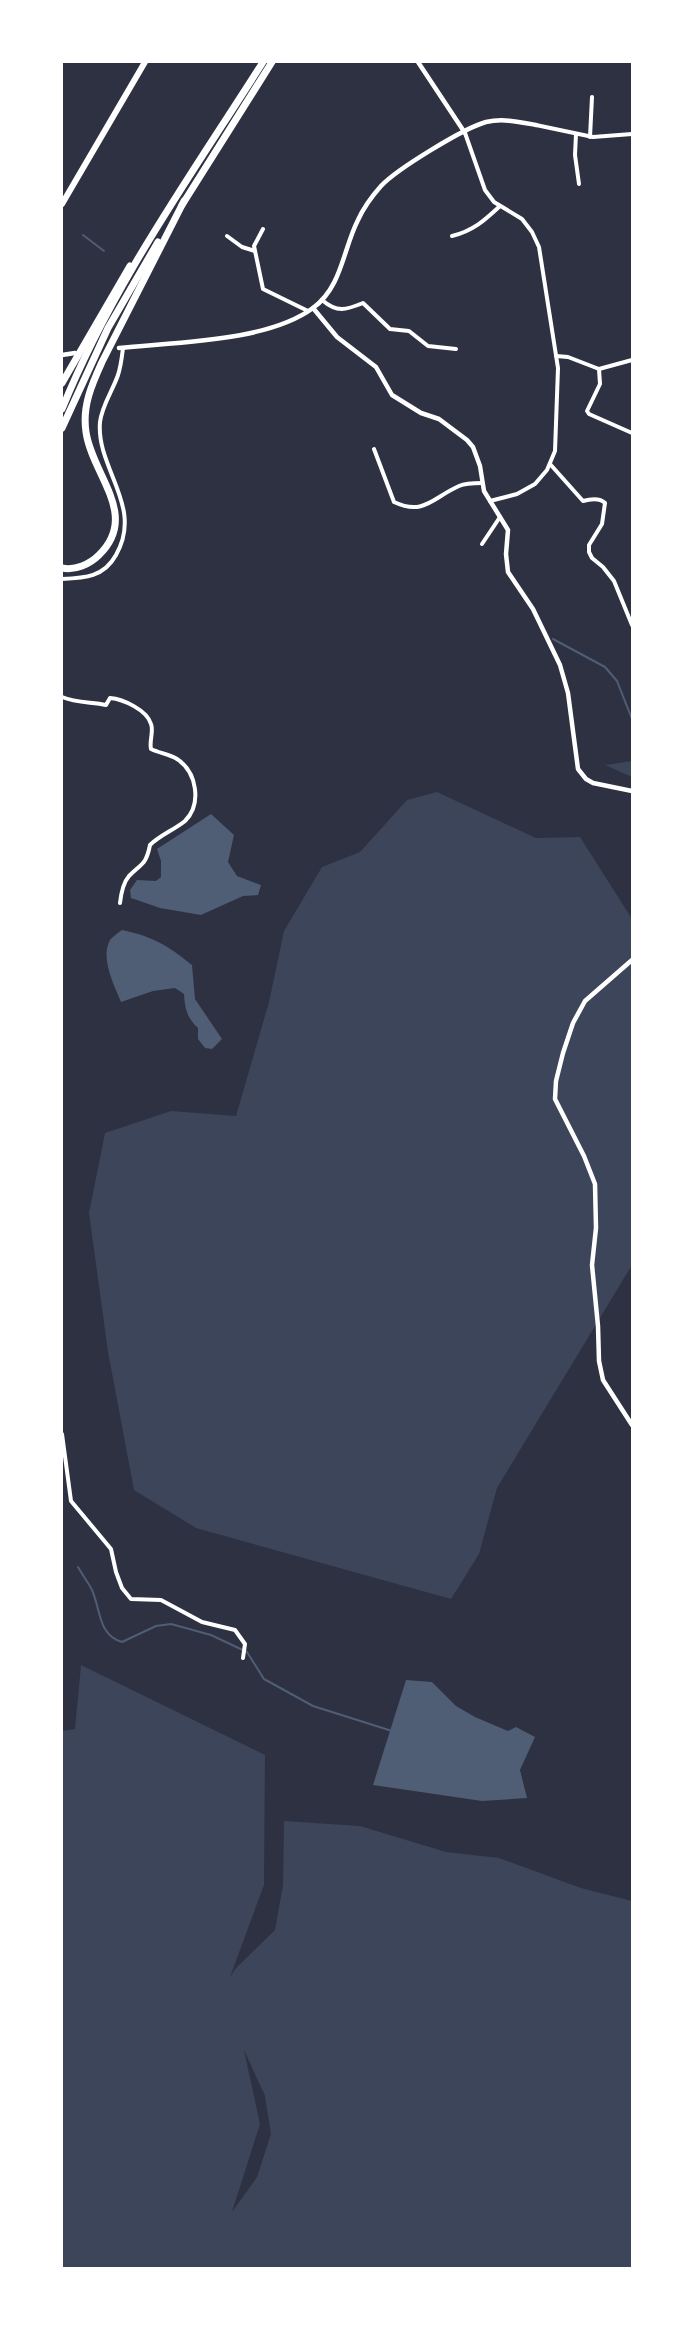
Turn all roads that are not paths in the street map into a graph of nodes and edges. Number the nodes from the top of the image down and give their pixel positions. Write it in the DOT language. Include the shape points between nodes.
graph roads {
  1 [pos="146,62"];
  2 [pos="263,62"];
  3 [pos="272,62"];
  4 [pos="418,62"];
  5 [pos="592,97"];
  6 [pos="536,124"];
  7 [pos="465,133"];
  8 [pos="576,134"];
  9 [pos="633,135"];
  10 [pos="590,137"];
  11 [pos="579,184"];
  12 [pos="176,196"];
  13 [pos="184,201"];
  14 [pos="62,204"];
  15 [pos="500,206"];
  16 [pos="263,229"];
  17 [pos="227,236"];
  18 [pos="452,236"];
  19 [pos="255,251"];
  20 [pos="322,300"];
  21 [pos="311,310"];
  22 [pos="121,348"];
  23 [pos="456,350"];
  24 [pos="75,353"];
  25 [pos="62,355"];
  26 [pos="556,356"];
  27 [pos="633,360"];
  28 [pos="599,369"];
  29 [pos="62,383"];
  30 [pos="62,409"];
  31 [pos="62,428"];
  32 [pos="633,433"];
  33 [pos="374,449"];
  34 [pos="550,464"];
  35 [pos="483,483"];
  36 [pos="490,501"];
  37 [pos="501,516"];
  38 [pos="482,544"];
  39 [pos="62,568"];
  40 [pos="62,579"];
  41 [pos="633,625"];
  42 [pos="62,697"];
  43 [pos="633,791"];
  44 [pos="120,903"];
  45 [pos="633,960"];
  46 [pos="633,1425"];
  47 [pos="62,1434"];
  48 [pos="243,1658"];
  1 -- 14 [label="highway"];
  2 -- 12 [label="highway"];
  3 -- 13 [label="highway"];
  4 -- 7 [label="street"];
  5 -- 10 [label="street"];
  6 -- 7 [label="street" via="486,122"];
  6 -- 8 [label="street"];
  7 -- 15 [label="street" via="485,190"];
  7 -- 20 [label="street" via="410,163 381,186 358,219 335,284"];
  8 -- 10 [label="street"];
  8 -- 11 [label="street"];
  9 -- 10 [label="street"];
  12 -- 29 [label="highway" via="103,309"];
  12 -- 30 [label="highway" via="98,329"];
  13 -- 31 [label="highway" via="108,328"];
  13 -- 39 [label="highway" via="102,362 85,409 89,449 113,501 114,532 95,559 82,566"];
  15 -- 18 [label="street" via="480,225"];
  15 -- 26 [label="street" via="522,219 539,247"];
  16 -- 19 [label="street"];
  17 -- 19 [label="street"];
  19 -- 21 [label="street" via="263,289"];
  20 -- 21 [label="street"];
  20 -- 23 [label="street" via="332,309 345,311 363,303 390,329 410,331 428,346"];
  21 -- 22 [label="street" via="257,331"];
  21 -- 35 [label="street" via="337,337 376,367 392,395 439,419 467,440 477,454"];
  22 -- 40 [label="street" via="118,375 100,422 103,449 120,494 124,541 112,562 97,575"];
  24 -- 25 [label="street"];
  26 -- 28 [label="street"];
  26 -- 34 [label="street" via="556,438"];
  27 -- 28 [label="street"];
  28 -- 32 [label="street" via="600,384 587,411"];
  33 -- 35 [label="street" via="394,502 405,507 424,508 461,485"];
  34 -- 36 [label="street" via="540,480 528,488"];
  34 -- 41 [label="street" via="583,501 605,503 602,524 589,552 614,581"];
  35 -- 36 [label="street"];
  36 -- 37 [label="street"];
  37 -- 38 [label="street"];
  37 -- 43 [label="street" via="509,535 508,572 560,665 568,693 578,769 593,783"];
  42 -- 44 [label="street" via="106,705 110,698 117,699 146,715 152,725 151,749 177,759 188,769 194,785 196,803 185,820 150,845 147,860 121,891"];
  45 -- 46 [label="street" via="585,1001 563,1053 555,1099 595,1184 592,1265 599,1361 603,1380"];
  47 -- 48 [label="street" via="71,1501 111,1549 122,1588 131,1599 161,1600 202,1622 236,1630 245,1644"];
}
